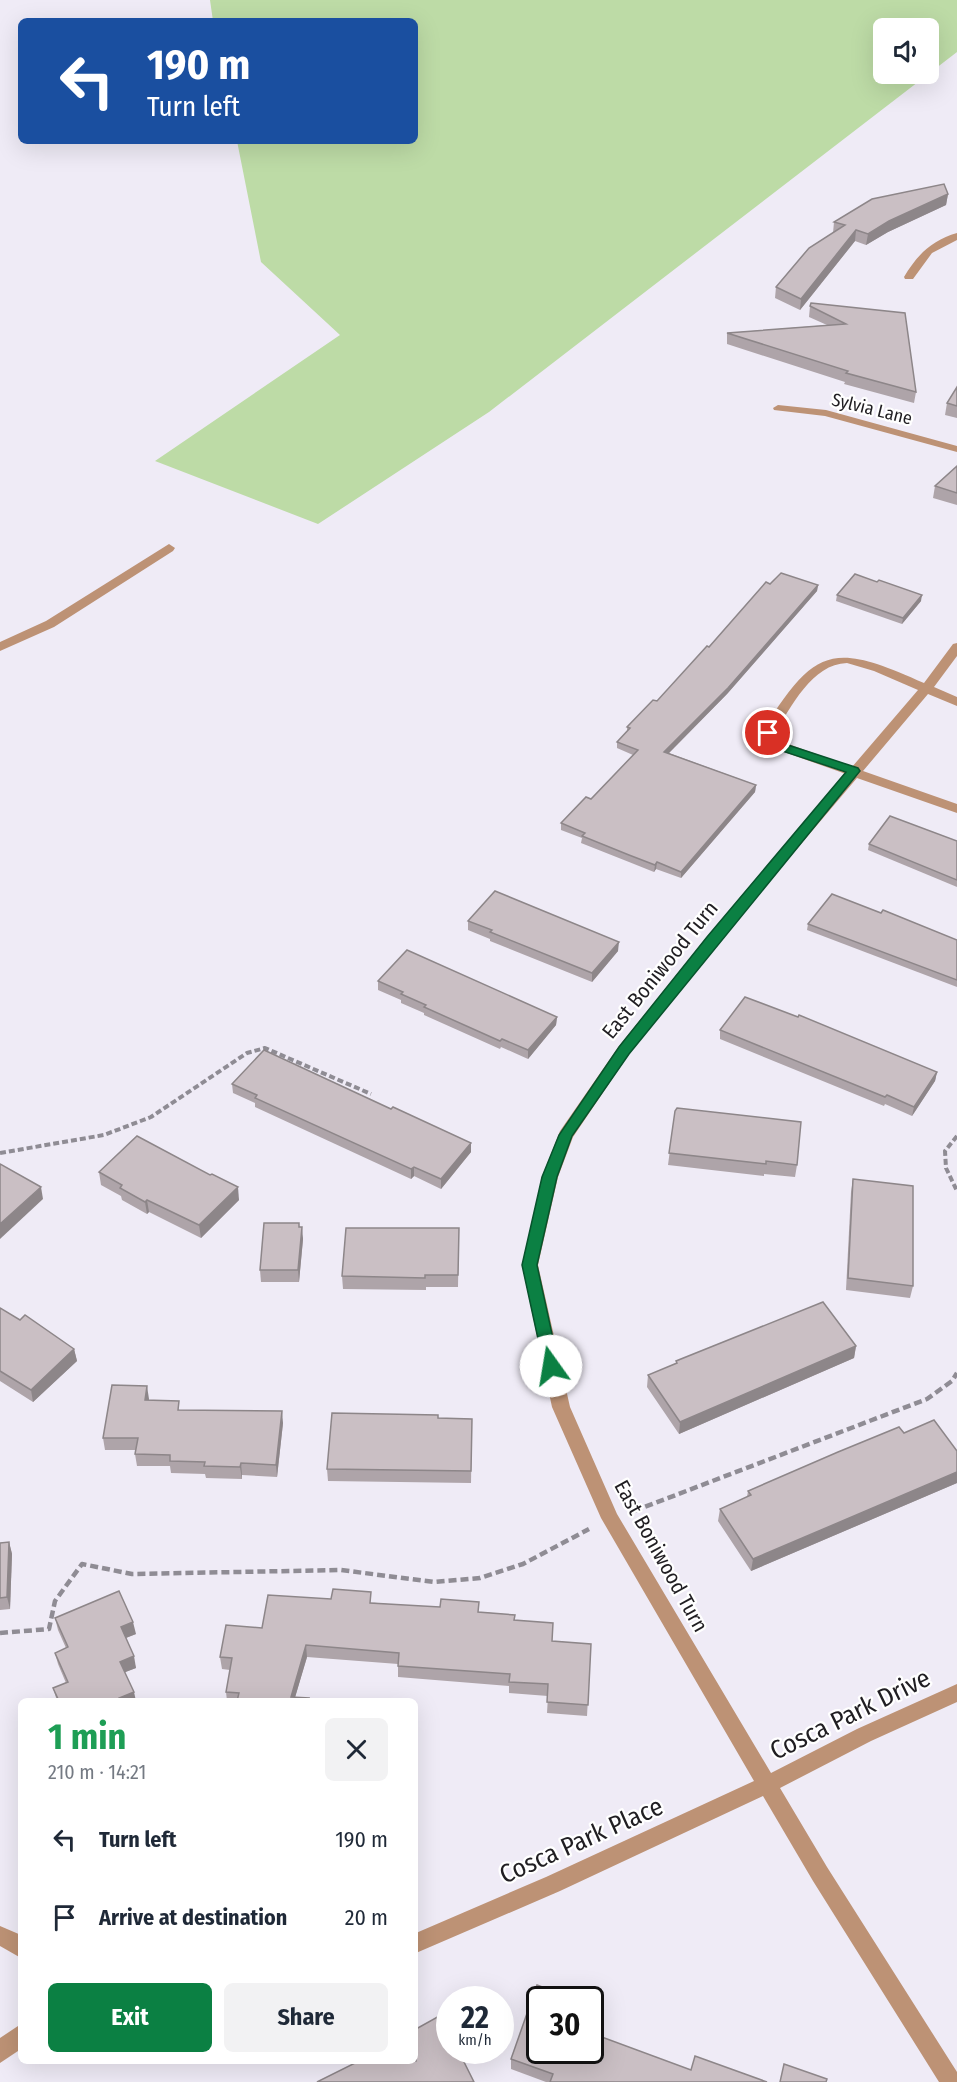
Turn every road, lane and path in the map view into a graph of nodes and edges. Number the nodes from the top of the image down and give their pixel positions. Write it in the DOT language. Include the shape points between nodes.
graph roads {
  1 [pos="957,236"];
  2 [pos="909,276"];
  3 [pos="778,408"];
  4 [pos="957,449"];
  5 [pos="169,548"];
  6 [pos="0,647"];
  7 [pos="957,647"];
  8 [pos="925,690"];
  9 [pos="957,702"];
  10 [pos="854,771"];
  11 [pos="957,809"];
  12 [pos="371,1094"];
  13 [pos="957,1136"];
  14 [pos="0,1154"];
  15 [pos="957,1191"];
  16 [pos="957,1373"];
  17 [pos="610,1518"];
  18 [pos="0,1633"];
  19 [pos="957,1693"];
  20 [pos="767,1785"];
  21 [pos="0,1936"];
  22 [pos="418,1942"];
  23 [pos="18,1944"];
  24 [pos="18,2037"];
  25 [pos="0,2052"];
  26 [pos="951,2082"];
  1 -- 2 [label="street" via="930,248"];
  3 -- 4 [label="street, Sylvia Lane" via="826,413"];
  5 -- 6 [label="street" via="50,624"];
  7 -- 8 [label="street, East Boniwood Turn"];
  8 -- 9 [label="street"];
  8 -- 10 [label="street, East Boniwood Turn"];
  8 -- 10 [label="street" via="874,666 837,660 814,672 791,696 768,733 775,744"];
  10 -- 11 [label="street"];
  10 -- 17 [label="street, East Boniwood Turn" via="624,1050 566,1135 549,1177 530,1265 561,1407"];
  12 -- 14 [label="path" via="265,1048 247,1053 151,1117 104,1135"];
  13 -- 15 [label="path" via="945,1150 946,1168"];
  16 -- 17 [label="path" via="927,1399 656,1504"];
  17 -- 18 [label="path" via="523,1564 480,1578 434,1582 341,1570 132,1574 82,1564 50,1610 49,1629"];
  17 -- 20 [label="street, East Boniwood Turn"];
  19 -- 20 [label="street, Cosca Park Drive"];
  20 -- 22 [label="street, Cosca Park Place"];
  20 -- 26 [label="street, East Boniwood Turn"];
  21 -- 23 [label="street"];
  24 -- 25 [label="street"];
}
